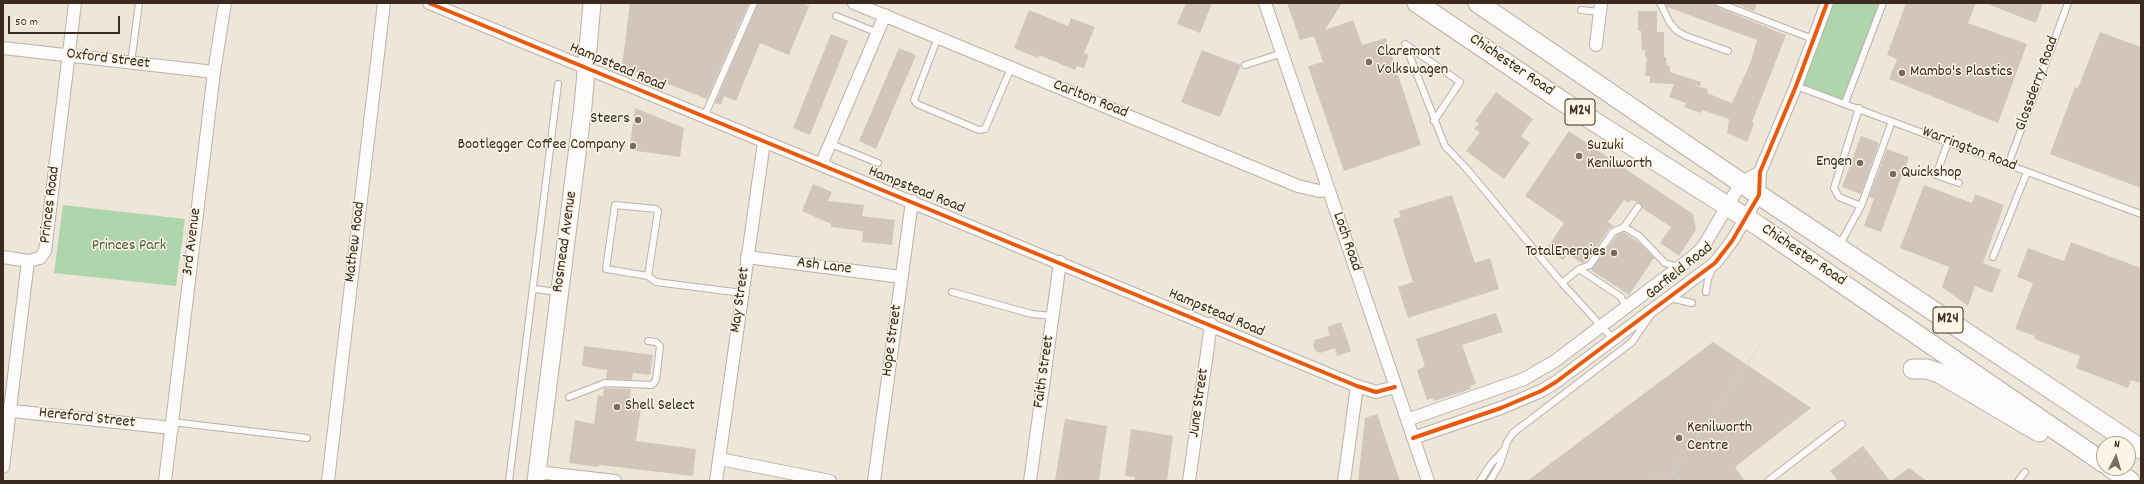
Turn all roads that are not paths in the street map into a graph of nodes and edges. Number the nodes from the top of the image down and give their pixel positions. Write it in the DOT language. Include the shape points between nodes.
graph roads {
  1 [pos="75,3"];
  2 [pos="139,3"];
  3 [pos="225,3"];
  4 [pos="384,3"];
  5 [pos="429,3"];
  6 [pos="592,3"];
  7 [pos="754,3"];
  8 [pos="854,3"];
  9 [pos="1265,3"];
  10 [pos="1417,3"];
  11 [pos="1478,3"];
  12 [pos="1660,3"];
  13 [pos="1719,3"];
  14 [pos="1827,3"];
  15 [pos="1883,3"];
  16 [pos="2068,3"];
  17 [pos="1601,7"];
  18 [pos="1581,10"];
  19 [pos="885,15"];
  20 [pos="836,16"];
  21 [pos="878,33"];
  22 [pos="938,37"];
  23 [pos="1814,39"];
  24 [pos="1596,45"];
  25 [pos="3,48"];
  26 [pos="1728,51"];
  27 [pos="1283,53"];
  28 [pos="68,55"];
  29 [pos="131,63"];
  30 [pos="1245,66"];
  31 [pos="586,68"];
  32 [pos="1011,68"];
  33 [pos="214,72"];
  34 [pos="558,84"];
  35 [pos="1796,86"];
  36 [pos="1845,103"];
  37 [pos="1859,108"];
  38 [pos="704,117"];
  39 [pos="1434,121"];
  40 [pos="1892,121"];
  41 [pos="764,142"];
  42 [pos="1948,142"];
  43 [pos="831,144"];
  44 [pos="878,163"];
  45 [pos="821,165"];
  46 [pos="2008,165"];
  47 [pos="1760,172"];
  48 [pos="2027,172"];
  49 [pos="1741,183"];
  50 [pos="1959,183"];
  51 [pos="1328,190"];
  52 [pos="1759,195"];
  53 [pos="912,201"];
  54 [pos="1728,206"];
  55 [pos="1861,206"];
  56 [pos="1638,207"];
  57 [pos="2141,214"];
  58 [pos="1746,218"];
  59 [pos="1624,227"];
  60 [pos="1839,247"];
  61 [pos="747,257"];
  62 [pos="1994,257"];
  63 [pos="3,258"];
  64 [pos="28,261"];
  65 [pos="1060,262"];
  66 [pos="1716,262"];
  67 [pos="1682,267"];
  68 [pos="1579,269"];
  69 [pos="648,276"];
  70 [pos="901,277"];
  71 [pos="1562,283"];
  72 [pos="534,289"];
  73 [pos="559,292"];
  74 [pos="952,292"];
  75 [pos="1706,292"];
  76 [pos="742,294"];
  77 [pos="1668,298"];
  78 [pos="1692,303"];
  79 [pos="1626,307"];
  80 [pos="1652,311"];
  81 [pos="1053,316"];
  82 [pos="1211,324"];
  83 [pos="1601,326"];
  84 [pos="1613,339"];
  85 [pos="648,342"];
  86 [pos="1913,369"];
  87 [pos="1358,386"];
  88 [pos="1395,387"];
  89 [pos="568,397"];
  90 [pos="6,411"];
  91 [pos="1407,420"];
  92 [pos="1842,424"];
  93 [pos="172,425"];
  94 [pos="2060,433"];
  95 [pos="307,438"];
  96 [pos="1414,438"];
  97 [pos="1505,448"];
  98 [pos="2141,449"];
  99 [pos="2096,458"];
  100 [pos="720,459"];
  101 [pos="3,467"];
  102 [pos="2025,472"];
  103 [pos="536,476"];
  104 [pos="165,481"];
  105 [pos="328,481"];
  106 [pos="509,481"];
  107 [pos="615,481"];
  108 [pos="716,481"];
  109 [pos="830,481"];
  110 [pos="874,481"];
  111 [pos="1030,481"];
  112 [pos="1189,481"];
  113 [pos="1344,481"];
  114 [pos="1428,481"];
  115 [pos="1480,481"];
  116 [pos="1490,481"];
  117 [pos="1768,481"];
  118 [pos="2018,481"];
  1 -- 28 [label="street, Princes Road"];
  2 -- 29 [label="lane"];
  3 -- 33 [label="street, 3rd Avenue"];
  4 -- 105 [label="street, Mathew Road"];
  5 -- 31 [label="street, Hampstead Road"];
  6 -- 31 [label="main road, Rosmead Avenue"];
  7 -- 38 [label="lane"];
  8 -- 19 [label="street, Carlton Road"];
  9 -- 27 [label="street, Loch Road"];
  10 -- 54 [label="main road, Chichester Road / M24" via="1562,101"];
  11 -- 49 [label="main road, Chichester Road / M24"];
  12 -- 26 [label="lane" via="1677,31"];
  13 -- 23 [label="lane"];
  14 -- 23 [label="street, Garfield Road"];
  15 -- 36 [label="lane"];
  16 -- 46 [label="lane, Glossderry Road"];
  17 -- 18 [label="lane"];
  17 -- 24 [label="street"];
  19 -- 21 [label="street"];
  19 -- 22 [label="street, Carlton Road"];
  20 -- 21 [label="lane"];
  21 -- 43 [label="street"];
  22 -- 32 [label="street, Carlton Road"];
  22 -- 32 [label="lane" via="914,100 917,104 979,130 985,129"];
  23 -- 35 [label="street, Garfield Road"];
  25 -- 28 [label="street, Oxford Street"];
  27 -- 30 [label="lane"];
  27 -- 51 [label="street, Loch Road"];
  28 -- 29 [label="street, Oxford Street"];
  28 -- 64 [label="street, Princes Road" via="45,252 37,260"];
  29 -- 33 [label="street, Oxford Street"];
  31 -- 38 [label="street, Hampstead Road"];
  31 -- 73 [label="main road, Rosmead Avenue"];
  32 -- 51 [label="street, Carlton Road" via="1298,186 1319,191"];
  33 -- 93 [label="street, 3rd Avenue"];
  34 -- 72 [label="lane"];
  35 -- 36 [label="lane, Warrington Road"];
  35 -- 47 [label="street, Garfield Road"];
  36 -- 37 [label="lane, Warrington Road"];
  37 -- 40 [label="lane, Warrington Road"];
  37 -- 55 [label="lane" via="1834,188 1839,197"];
  38 -- 41 [label="street, Hampstead Road"];
  39 -- 39 [label="lane" via="1418,78 1405,44 1460,82"];
  39 -- 71 [label="lane" via="1451,154 1496,202"];
  40 -- 42 [label="lane, Warrington Road"];
  40 -- 55 [label="lane"];
  41 -- 45 [label="street, Hampstead Road"];
  41 -- 61 [label="street, May Street"];
  42 -- 46 [label="lane, Warrington Road"];
  42 -- 50 [label="lane" via="1936,175"];
  43 -- 44 [label="lane"];
  43 -- 45 [label="street"];
  45 -- 53 [label="street, Hampstead Road"];
  46 -- 48 [label="lane, Warrington Road"];
  47 -- 49 [label="street"];
  47 -- 52 [label="street, Garfield Road"];
  48 -- 57 [label="lane, Warrington Road"];
  48 -- 62 [label="lane"];
  49 -- 52 [label="main road, Chichester Road / M24"];
  49 -- 54 [label="street, Garfield Road"];
  51 -- 88 [label="street, Loch Road"];
  52 -- 58 [label="street, Garfield Road"];
  52 -- 60 [label="main road, Chichester Road / M24"];
  53 -- 65 [label="street, Hampstead Road"];
  53 -- 70 [label="street, Hope Street"];
  54 -- 58 [label="main road, Chichester Road / M24"];
  54 -- 67 [label="street, Garfield Road" via="1703,247"];
  55 -- 60 [label="lane"];
  56 -- 59 [label="lane"];
  58 -- 66 [label="street, Garfield Road"];
  58 -- 94 [label="main road, Chichester Road / M24"];
  59 -- 67 [label="lane" via="1639,236 1665,263"];
  59 -- 68 [label="lane" via="1613,232 1590,265"];
  60 -- 98 [label="main road, Chichester Road / M24"];
  61 -- 70 [label="street, Ash Lane"];
  61 -- 76 [label="street, May Street"];
  63 -- 64 [label="street"];
  64 -- 90 [label="street, Princes Road"];
  65 -- 81 [label="street, Faith Street"];
  65 -- 82 [label="street, Hampstead Road"];
  66 -- 75 [label="lane" via="1708,279"];
  66 -- 77 [label="street, Garfield Road"];
  67 -- 79 [label="street, Garfield Road"];
  68 -- 71 [label="lane"];
  68 -- 79 [label="lane" via="1621,298"];
  69 -- 69 [label="lane" via="613,272 605,268 615,205 658,211"];
  69 -- 76 [label="lane" via="656,282"];
  70 -- 110 [label="street, Hope Street"];
  71 -- 83 [label="lane"];
  72 -- 73 [label="lane"];
  72 -- 106 [label="lane"];
  73 -- 103 [label="main road, Rosmead Avenue"];
  74 -- 81 [label="lane" via="1032,314"];
  76 -- 100 [label="street, May Street"];
  77 -- 78 [label="lane"];
  77 -- 80 [label="street, Garfield Road"];
  79 -- 83 [label="street, Garfield Road"];
  80 -- 84 [label="street, Garfield Road"];
  80 -- 97 [label="lane" via="1632,342 1513,433"];
  81 -- 111 [label="street, Faith Street"];
  82 -- 87 [label="street, Hampstead Road"];
  82 -- 112 [label="street, June Street"];
  83 -- 84 [label="lane"];
  83 -- 91 [label="street, Garfield Road" via="1539,372"];
  84 -- 96 [label="street, Garfield Road" via="1541,391 1501,408"];
  85 -- 89 [label="lane" via="656,342 660,346 656,380 652,385 605,383"];
  86 -- 94 [label="main road" via="1927,369 1939,373 2039,431 2050,435"];
  87 -- 88 [label="street, Hampstead Road" via="1376,392"];
  87 -- 113 [label="street"];
  88 -- 91 [label="street, Loch Road"];
  90 -- 93 [label="street, Hereford Street"];
  90 -- 101 [label="street, Princes Road"];
  91 -- 96 [label="street, Loch Road"];
  92 -- 117 [label="lane"];
  93 -- 95 [label="lane"];
  93 -- 104 [label="street, 3rd Avenue"];
  94 -- 99 [label="main road, Chichester Road / M24"];
  96 -- 114 [label="street, Loch Road"];
  97 -- 115 [label="lane"];
  97 -- 116 [label="lane" via="1500,464"];
  100 -- 108 [label="street, May Street"];
  100 -- 109 [label="street"];
  102 -- 118 [label="lane"];
  103 -- 107 [label="street"];
}
